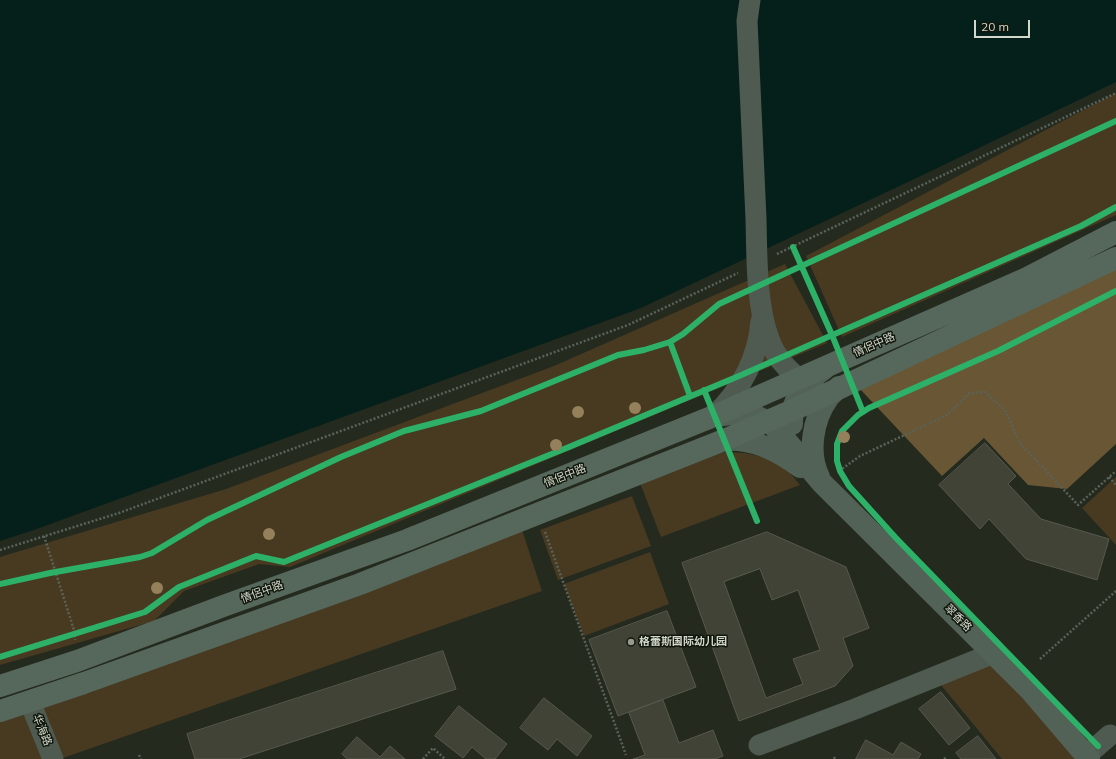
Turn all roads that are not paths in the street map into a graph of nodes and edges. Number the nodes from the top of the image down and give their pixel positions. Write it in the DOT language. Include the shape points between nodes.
graph roads {
  1 [pos="741,0"];
  2 [pos="750,0"];
  3 [pos="747,21"];
  4 [pos="1116,232"];
  5 [pos="1116,258"];
  6 [pos="762,311"];
  7 [pos="803,380"];
  8 [pos="839,387"];
  9 [pos="793,410"];
  10 [pos="714,416"];
  11 [pos="767,421"];
  12 [pos="724,440"];
  13 [pos="804,461"];
  14 [pos="822,483"];
  15 [pos="994,653"];
  16 [pos="0,686"];
  17 [pos="30,702"];
  18 [pos="0,711"];
  19 [pos="1110,735"];
  20 [pos="759,745"];
  21 [pos="1087,757"];
  22 [pos="53,759"];
  1 -- 3 [label="street"];
  2 -- 3 [label="street"];
  3 -- 6 [label="street"];
  4 -- 7 [label="highway, 情侶中路" via="1027,278 842,359"];
  5 -- 8 [label="highway"];
  6 -- 7 [label="street" via="766,332 774,351 784,365"];
  6 -- 10 [label="street" via="759,337 748,371 728,404"];
  7 -- 8 [label="street" via="826,389"];
  7 -- 9 [label="main road"];
  7 -- 10 [label="highway, 情侶中路"];
  8 -- 9 [label="highway"];
  8 -- 14 [label="main road" via="823,406 814,434 813,456"];
  9 -- 11 [label="highway"];
  9 -- 13 [label="main road" via="793,438"];
  10 -- 11 [label="main road" via="748,414"];
  10 -- 16 [label="highway, 情侶中路" via="407,540 77,661"];
  11 -- 12 [label="highway"];
  11 -- 13 [label="main road"];
  12 -- 14 [label="main road" via="746,440 776,451"];
  12 -- 17 [label="highway" via="360,584"];
  13 -- 14 [label="main road"];
  14 -- 15 [label="main road, 翠香路"];
  15 -- 20 [label="street"];
  15 -- 21 [label="main road, 翠香路" via="1031,691"];
  17 -- 18 [label="highway"];
  17 -- 22 [label="street, 华海路"];
  19 -- 21 [label="street"];
}
